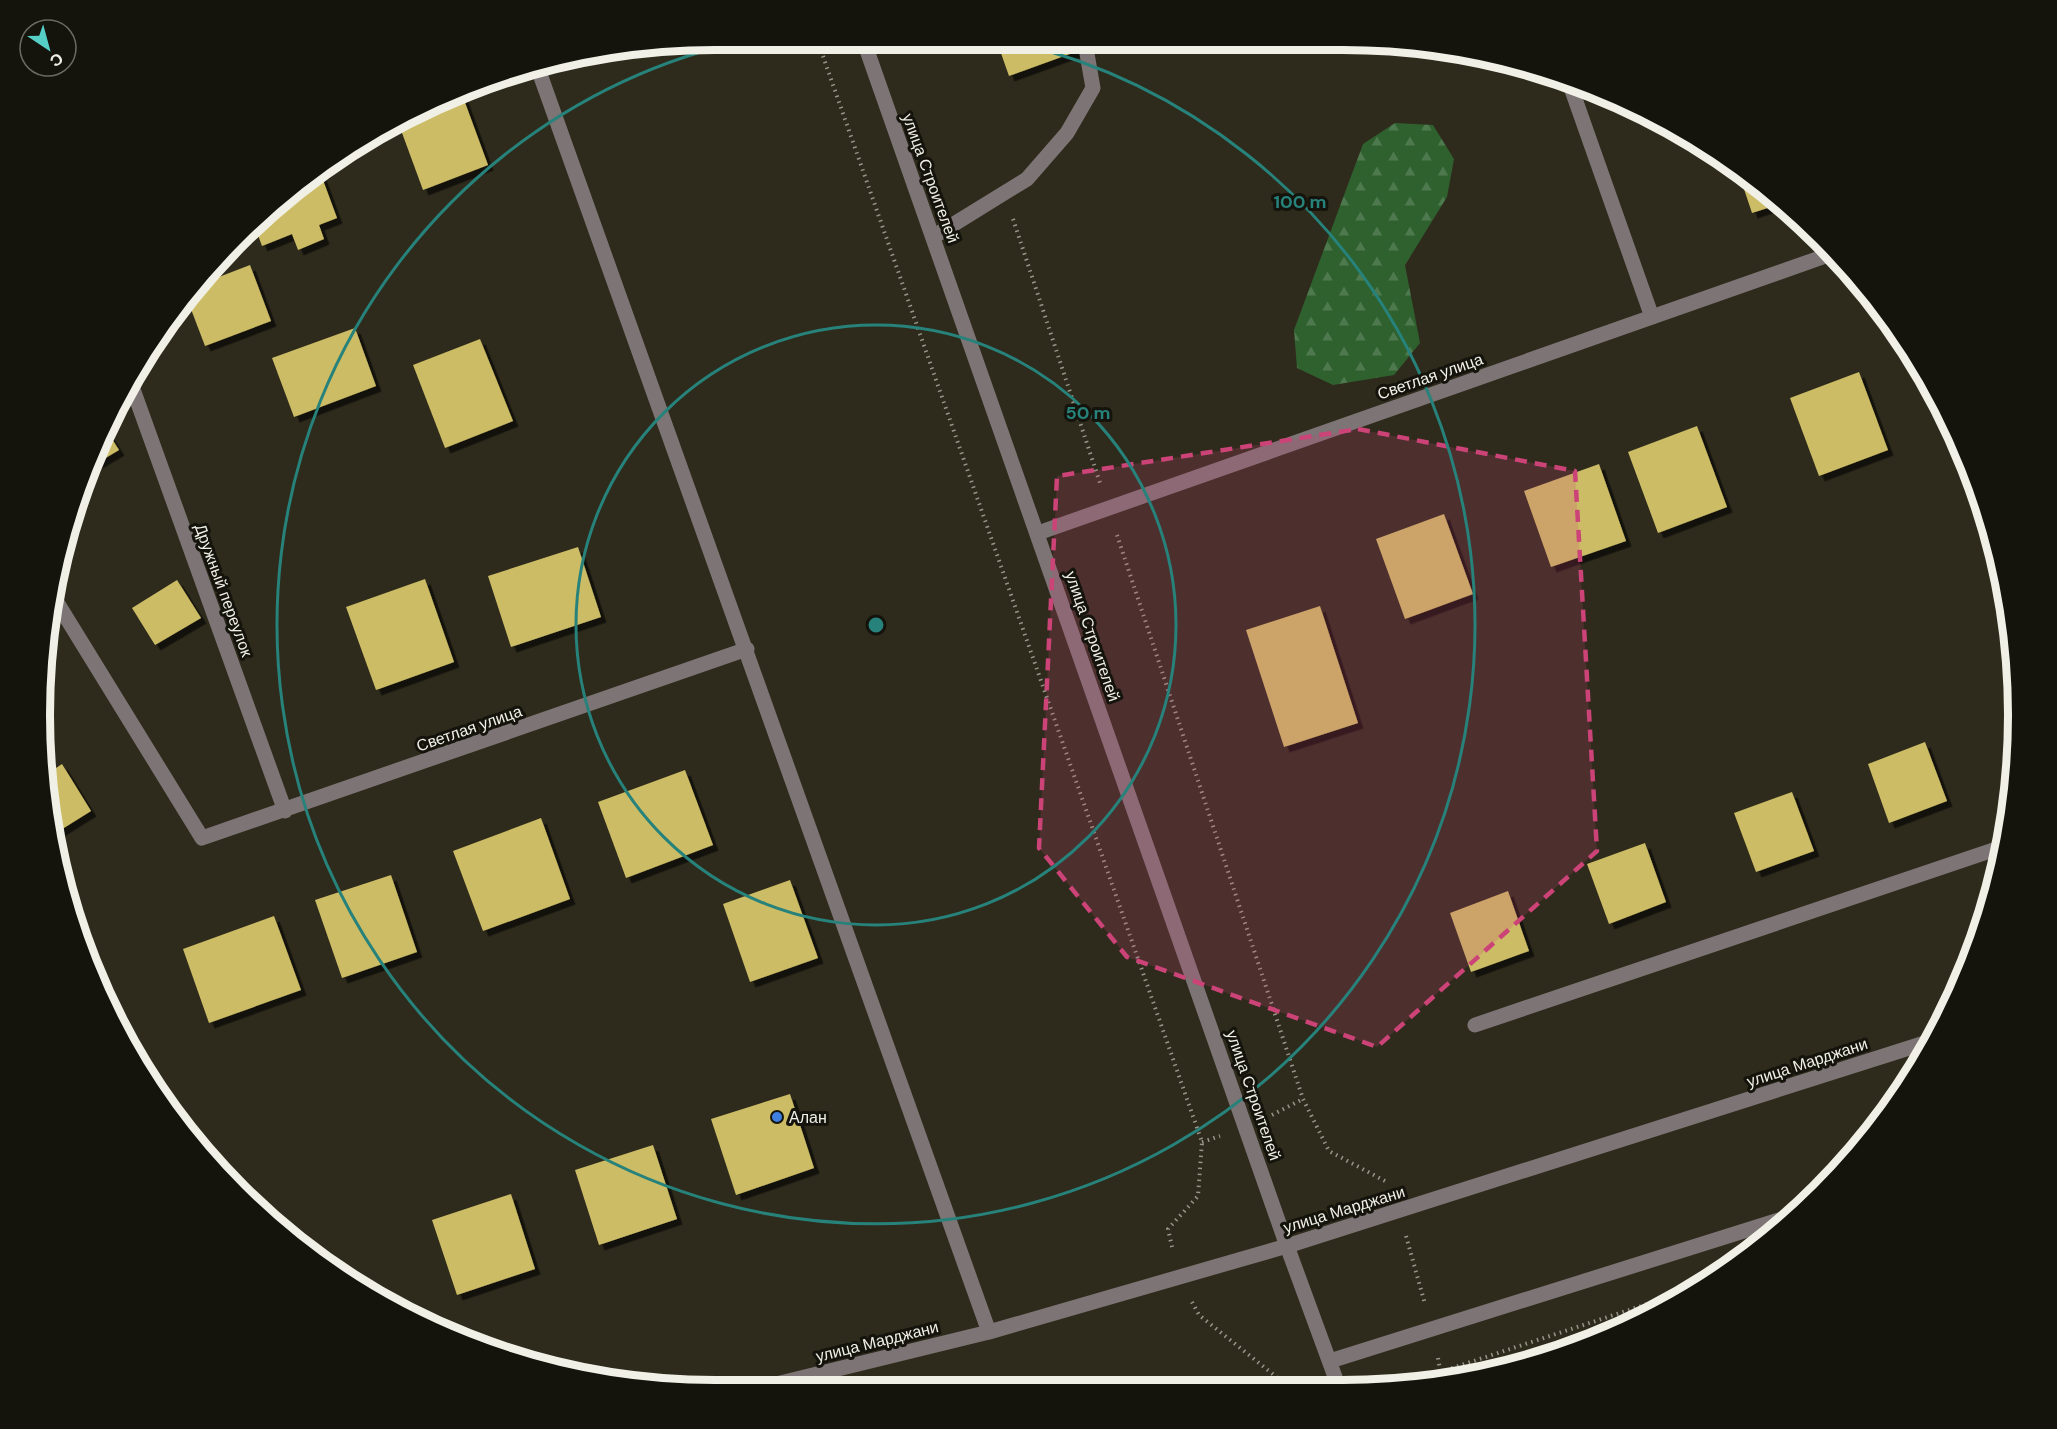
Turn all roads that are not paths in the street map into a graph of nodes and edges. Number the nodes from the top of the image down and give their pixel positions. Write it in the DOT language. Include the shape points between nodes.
graph roads {
  1 [pos="867,50"];
  2 [pos="1086,50"];
  3 [pos="540,73"];
  4 [pos="1572,91"];
  5 [pos="933,237"];
  6 [pos="1824,256"];
  7 [pos="1652,317"];
  8 [pos="134,391"];
  9 [pos="1038,533"];
  10 [pos="59,605"];
  11 [pos="747,649"];
  12 [pos="285,811"];
  13 [pos="1994,850"];
  14 [pos="1475,1025"];
  15 [pos="1919,1045"];
  16 [pos="1770,1223"];
  17 [pos="1287,1246"];
  18 [pos="989,1332"];
  19 [pos="1330,1361"];
  20 [pos="797,1379"];
  21 [pos="1336,1379"];
  1 -- 5 [label="street, улица Строителей"];
  2 -- 5 [label="street" via="1093,88 1067,133 1027,178"];
  3 -- 11 [label="street"];
  4 -- 7 [label="street"];
  5 -- 9 [label="street, улица Строителей"];
  6 -- 7 [label="street, Светлая улица"];
  7 -- 9 [label="street, Светлая улица"];
  8 -- 12 [label="street, Дружный переулок"];
  9 -- 17 [label="street, улица Строителей"];
  10 -- 12 [label="street, Светлая улица" via="202,838"];
  11 -- 12 [label="street, Светлая улица"];
  11 -- 18 [label="street"];
  13 -- 14 [label="street"];
  15 -- 17 [label="street, улица Марджани"];
  16 -- 19 [label="street"];
  17 -- 18 [label="street, улица Марджани"];
  17 -- 19 [label="street, улица Строителей"];
  18 -- 20 [label="street, улица Марджани"];
  19 -- 21 [label="street, улица Строителей"];
}
